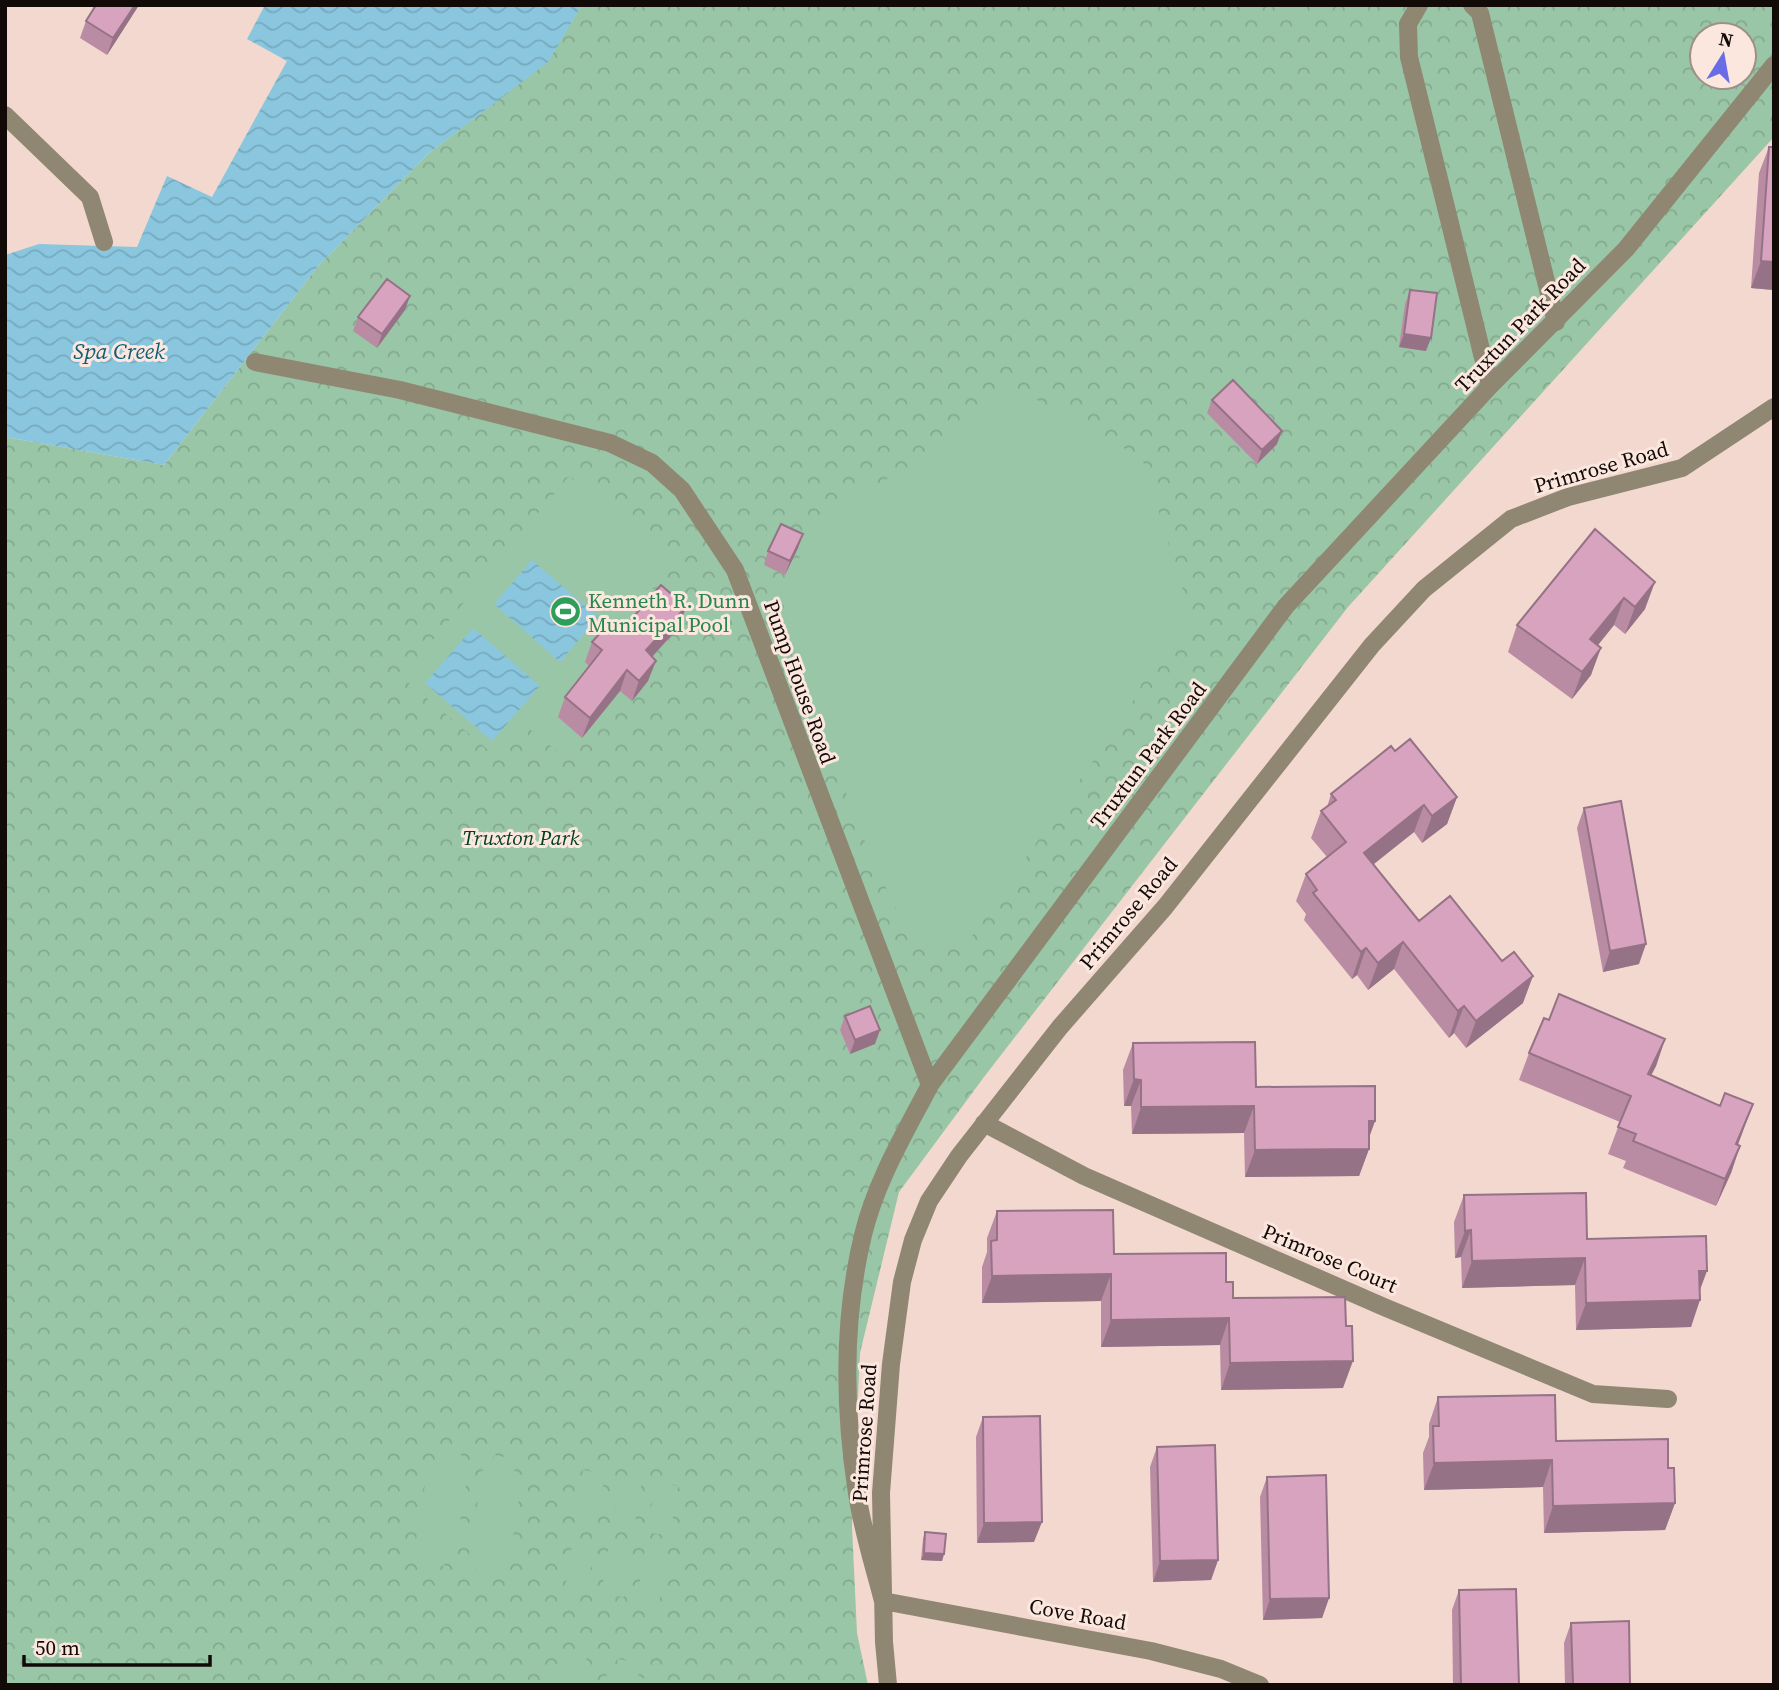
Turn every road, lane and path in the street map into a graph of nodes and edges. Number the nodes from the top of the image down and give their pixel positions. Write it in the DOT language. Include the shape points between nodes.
graph roads {
  1 [pos="1419,5"];
  2 [pos="1472,5"];
  3 [pos="1774,65"];
  4 [pos="5,115"];
  5 [pos="104,243"];
  6 [pos="1556,321"];
  7 [pos="254,362"];
  8 [pos="1490,386"];
  9 [pos="1774,407"];
  10 [pos="930,1085"];
  11 [pos="984,1123"];
  12 [pos="1668,1399"];
  13 [pos="883,1601"];
  14 [pos="888,1685"];
  15 [pos="1261,1685"];
  1 -- 8 [label="street" via="1408,24 1409,57"];
  2 -- 6 [label="street" via="1480,13"];
  3 -- 6 [label="street, Truxtun Park Road" via="1626,249"];
  4 -- 5 [label="street" via="90,197"];
  6 -- 8 [label="street, Truxtun Park Road"];
  7 -- 10 [label="street, Pump House Road" via="400,390 610,443 652,463 682,490 735,570"];
  8 -- 10 [label="street, Truxtun Park Road" via="1286,606"];
  9 -- 11 [label="street, Primrose Road" via="1682,468 1568,497 1511,519 1424,589 1372,645 1165,907"];
  10 -- 13 [label="street, Truxtun Park Road" via="875,1199 863,1234 851,1304 848,1396 857,1494"];
  11 -- 12 [label="street, Primrose Court" via="1097,1181 1593,1394"];
  11 -- 13 [label="street, Primrose Road" via="929,1201 902,1282 881,1493"];
  13 -- 14 [label="street, Primrose Road"];
  13 -- 15 [label="street, Cove Road" via="1151,1651"];
}
